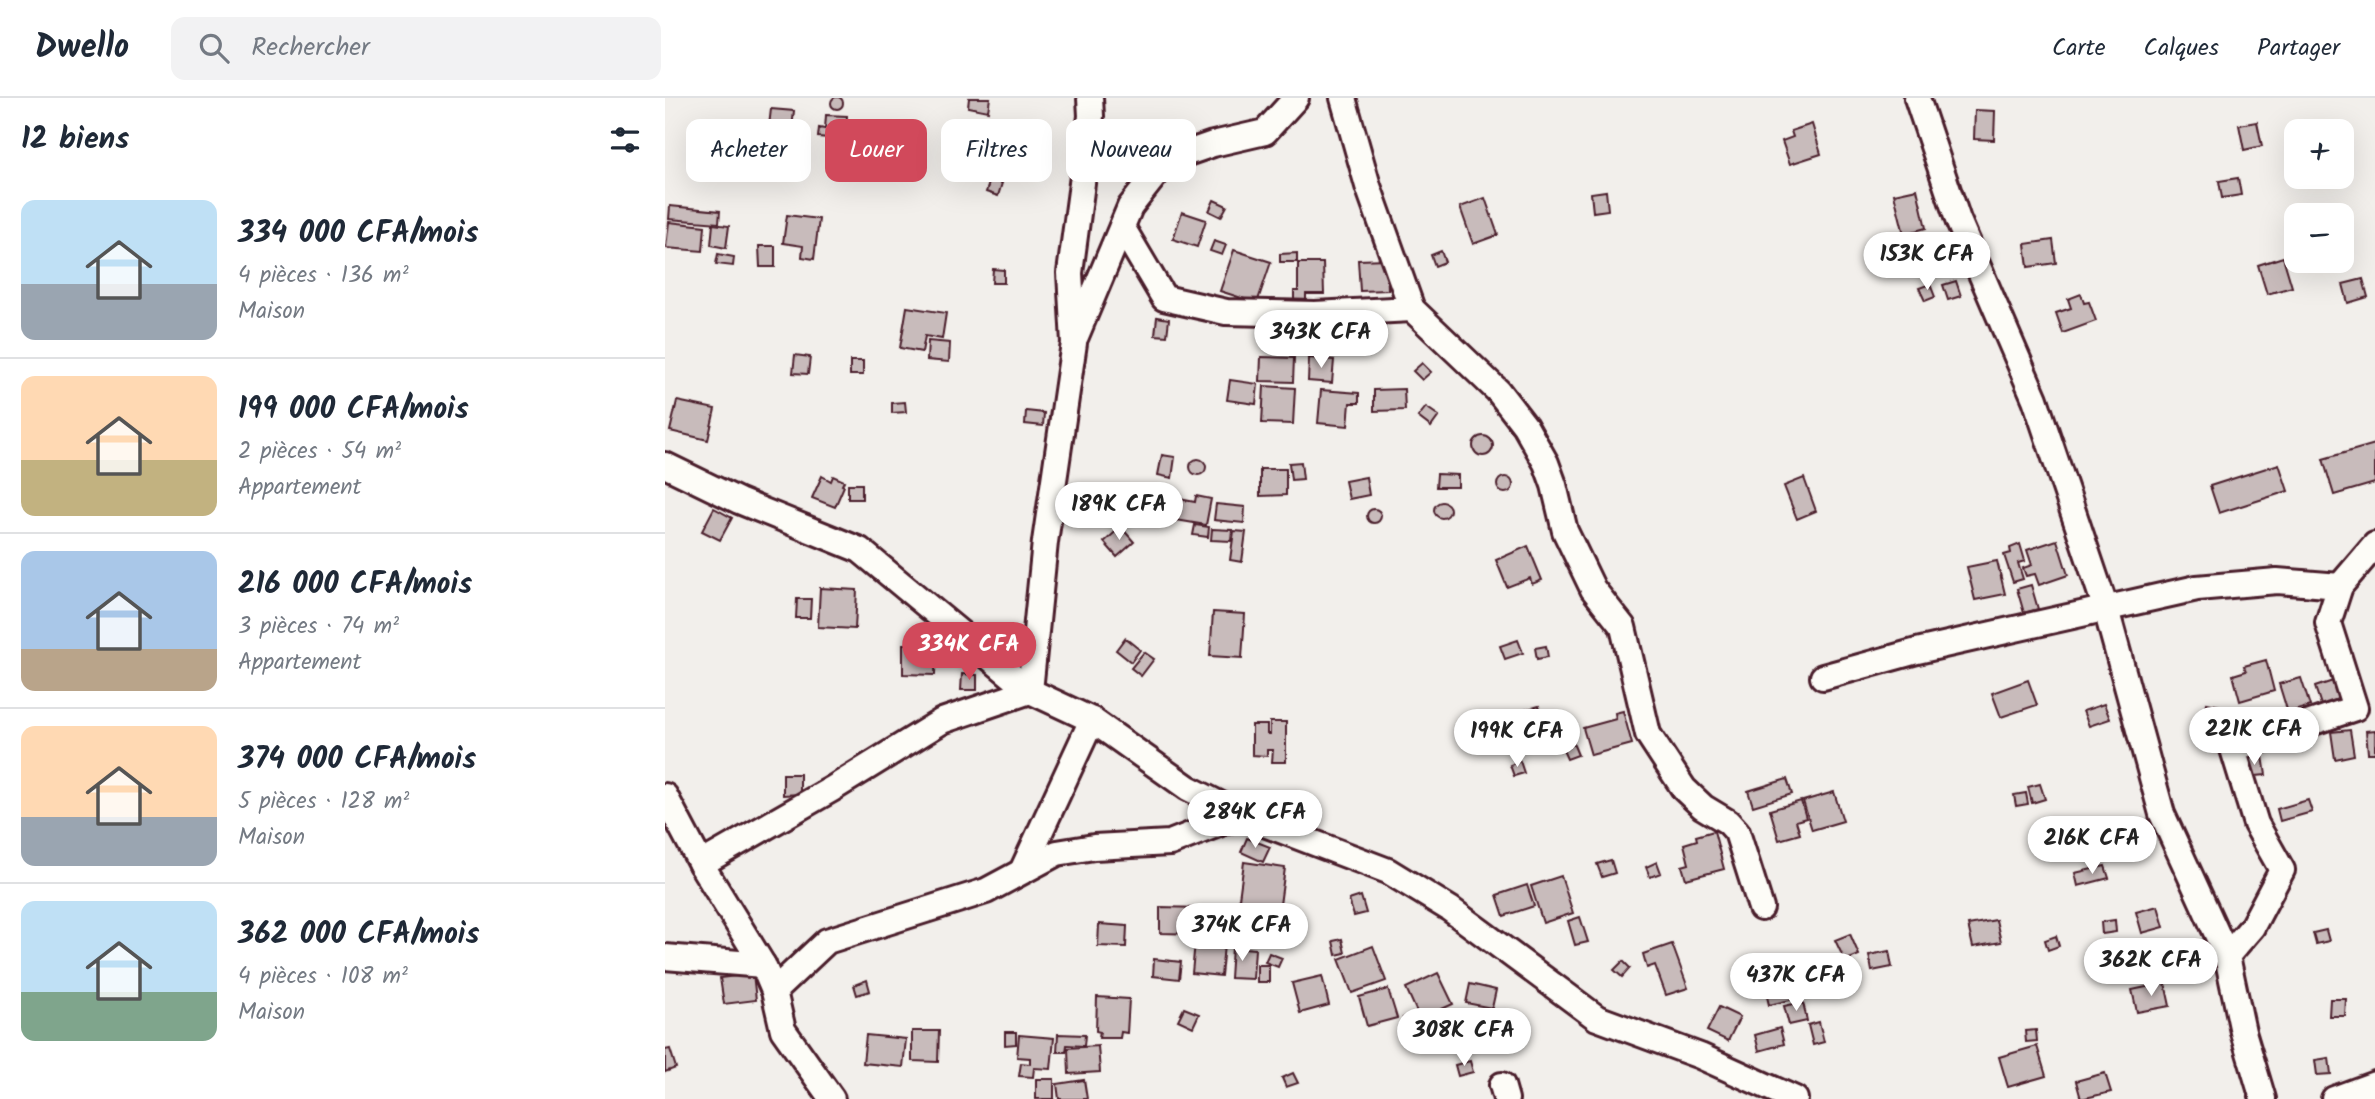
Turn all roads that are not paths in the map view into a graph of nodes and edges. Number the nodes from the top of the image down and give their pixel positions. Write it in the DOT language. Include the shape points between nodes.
graph roads {
  1 [pos="1090,98"];
  2 [pos="1296,98"];
  3 [pos="1343,98"];
  4 [pos="1917,98"];
  5 [pos="1122,227"];
  6 [pos="1412,309"];
  7 [pos="1074,343"];
  8 [pos="665,465"];
  9 [pos="2375,545"];
  10 [pos="2340,586"];
  11 [pos="2105,608"];
  12 [pos="1823,677"];
  13 [pos="1030,691"];
  14 [pos="1092,720"];
  15 [pos="665,796"];
  16 [pos="1241,815"];
  17 [pos="701,864"];
  18 [pos="1023,869"];
  19 [pos="1761,908"];
  20 [pos="2227,956"];
  21 [pos="665,957"];
  22 [pos="763,965"];
  23 [pos="774,991"];
  24 [pos="2375,1084"];
  25 [pos="832,1099"];
  26 [pos="1795,1099"];
  27 [pos="2263,1099"];
  28 [pos="2334,1099"];
  1 -- 7 [label="street" via="1070,273"];
  2 -- 5 [label="street" via="1265,132 1167,160 1130,207"];
  3 -- 6 [label="street" via="1368,186"];
  4 -- 11 [label="street" via="1958,220 2035,398"];
  5 -- 6 [label="street" via="1164,298 1226,312"];
  5 -- 7 [label="street"];
  6 -- 19 [label="street" via="1498,391 1525,426 1546,463 1565,531 1593,589 1623,627 1648,734 1684,789 1737,832"];
  7 -- 13 [label="street" via="1045,542"];
  8 -- 13 [label="street" via="860,550"];
  9 -- 10 [label="street"];
  10 -- 11 [label="street" via="2277,580 2197,588"];
  10 -- 20 [label="street" via="2328,623 2355,708 2233,749 2256,824 2282,870 2252,927"];
  11 -- 12 [label="street"];
  11 -- 20 [label="street" via="2162,814"];
  13 -- 14 [label="street"];
  13 -- 17 [label="street" via="942,721"];
  14 -- 16 [label="street" via="1188,788"];
  14 -- 18 [label="street"];
  15 -- 17 [label="street"];
  16 -- 18 [label="street" via="1170,843 1057,853"];
  16 -- 26 [label="street" via="1388,871 1450,909 1597,1018 1700,1056"];
  17 -- 22 [label="street"];
  18 -- 23 [label="street" via="986,891 827,940"];
  20 -- 27 [label="street"];
  21 -- 22 [label="street"];
  22 -- 23 [label="street"];
  23 -- 25 [label="street" via="782,1030"];
  24 -- 28 [label="street"];
}
